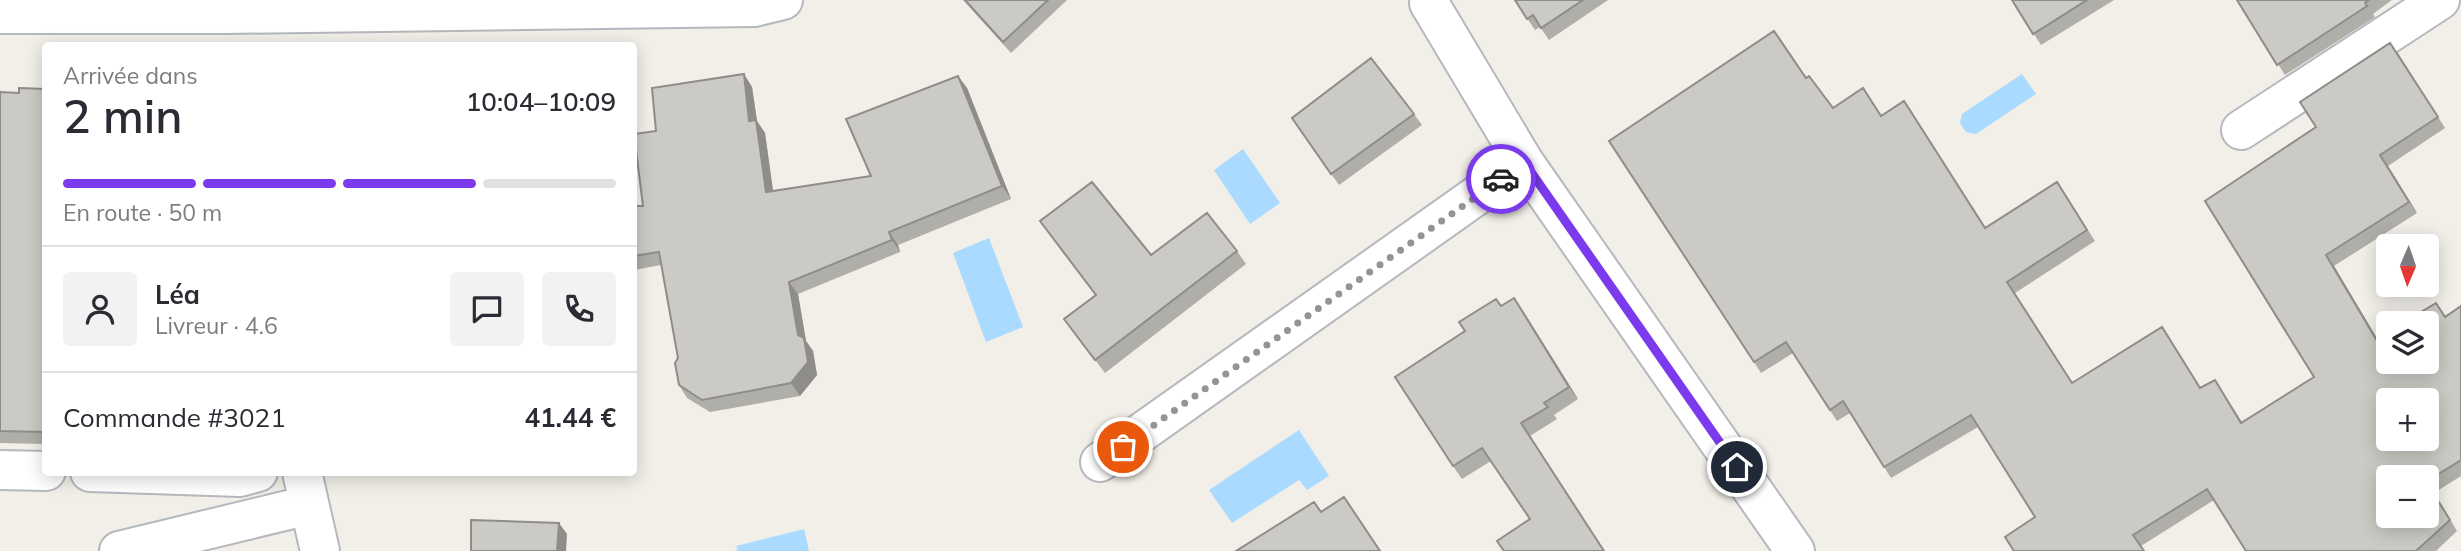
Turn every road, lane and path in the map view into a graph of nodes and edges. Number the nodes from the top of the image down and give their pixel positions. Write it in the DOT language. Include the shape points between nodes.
graph roads {
  1 [pos="783,0"];
  2 [pos="2440,0"];
  3 [pos="1429,3"];
  4 [pos="0,14"];
  5 [pos="200,20"];
  6 [pos="2241,130"];
  7 [pos="1524,162"];
  8 [pos="1100,462"];
  9 [pos="0,470"];
  10 [pos="42,471"];
  11 [pos="210,476"];
  12 [pos="244,476"];
  13 [pos="306,489"];
  14 [pos="119,551"];
  15 [pos="320,551"];
  16 [pos="1795,551"];
  1 -- 5 [label="street" via="754,7"];
  2 -- 6 [label="street"];
  3 -- 7 [label="street"];
  4 -- 5 [label="street"];
  7 -- 8 [label="street"];
  7 -- 16 [label="street"];
  9 -- 10 [label="street"];
  11 -- 12 [label="street"];
  13 -- 14 [label="street"];
  13 -- 15 [label="street"];
}
